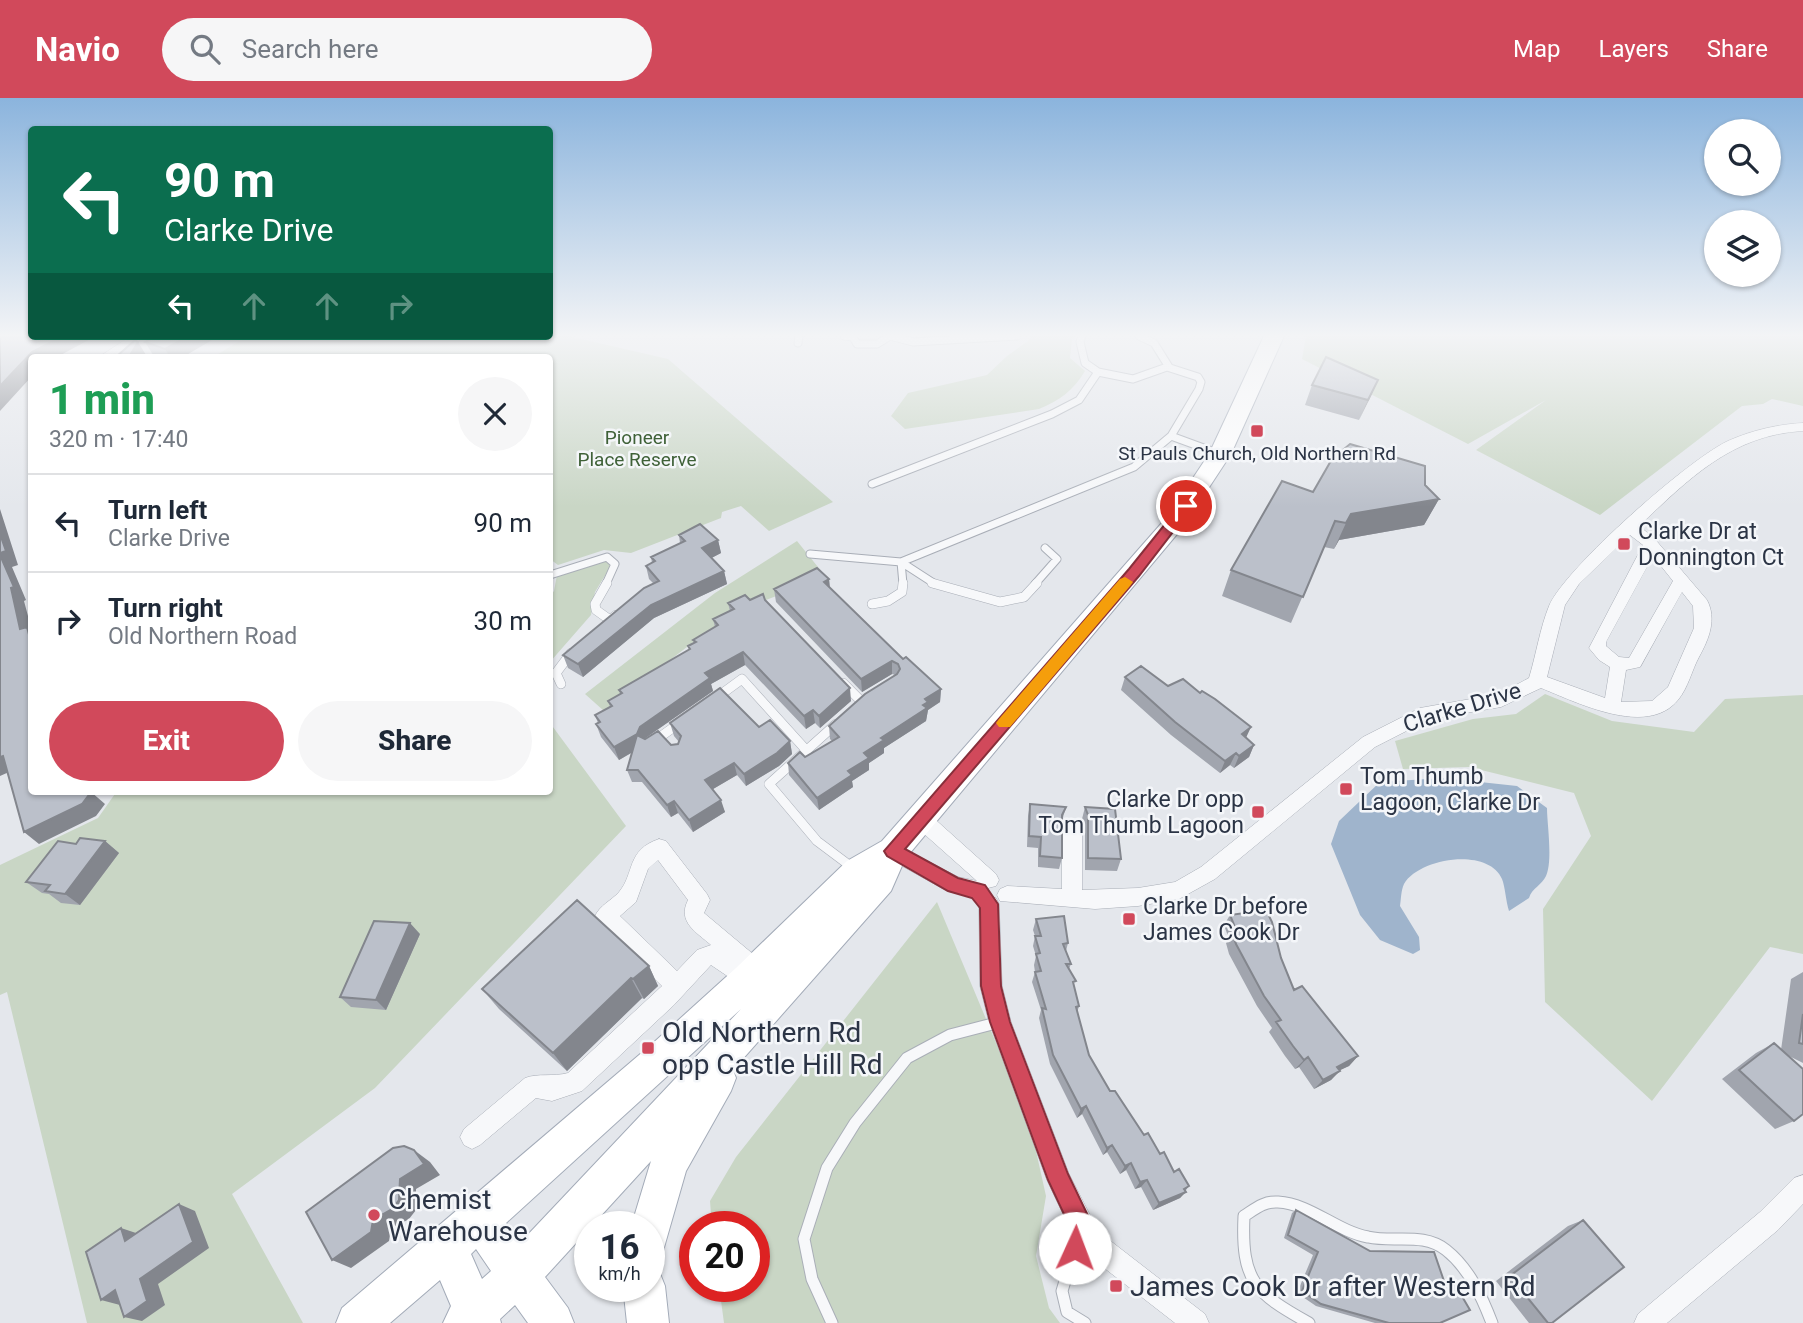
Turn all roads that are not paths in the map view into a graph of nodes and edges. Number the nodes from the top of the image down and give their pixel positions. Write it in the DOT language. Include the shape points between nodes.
graph roads {
  1 [pos="1084,393"];
  2 [pos="1197,393"];
  3 [pos="1248,393"];
  4 [pos="1803,427"];
  5 [pos="1171,436"];
  6 [pos="1220,454"];
  7 [pos="872,484"];
  8 [pos="1630,527"];
  9 [pos="1651,545"];
  10 [pos="1045,548"];
  11 [pos="810,554"];
  12 [pos="901,562"];
  13 [pos="553,574"];
  14 [pos="1681,581"];
  15 [pos="872,604"];
  16 [pos="620,612"];
  17 [pos="610,620"];
  18 [pos="601,627"];
  19 [pos="574,649"];
  20 [pos="1619,663"];
  21 [pos="834,673"];
  22 [pos="1538,680"];
  23 [pos="561,684"];
  24 [pos="871,694"];
  25 [pos="860,701"];
  26 [pos="708,703"];
  27 [pos="1612,707"];
  28 [pos="852,710"];
  29 [pos="843,718"];
  30 [pos="686,719"];
  31 [pos="663,734"];
  32 [pos="671,743"];
  33 [pos="648,745"];
  34 [pos="807,751"];
  35 [pos="921,819"];
  36 [pos="1072,827"];
  37 [pos="893,851"];
  38 [pos="858,872"];
  39 [pos="991,892"];
  40 [pos="1072,898"];
  41 [pos="753,976"];
  42 [pos="677,986"];
  43 [pos="1000,1022"];
  44 [pos="748,1028"];
  45 [pos="471,1137"];
  46 [pos="1801,1192"];
  47 [pos="654,1211"];
  48 [pos="479,1220"];
  49 [pos="1082,1226"];
  50 [pos="447,1248"];
  51 [pos="518,1275"];
  52 [pos="646,1302"];
  53 [pos="473,1320"];
  54 [pos="357,1323"];
  55 [pos="553,1323"];
  56 [pos="648,1323"];
  57 [pos="832,1323"];
  58 [pos="1085,1323"];
  59 [pos="1196,1323"];
  60 [pos="1309,1323"];
  61 [pos="1492,1323"];
  62 [pos="1647,1323"];
  1 -- 7 [label="lane" via="1052,414"];
  2 -- 5 [label="lane"];
  3 -- 6 [label="main road"];
  4 -- 8 [label="street, Clarke Drive" via="1762,433 1710,456 1690,469"];
  5 -- 6 [label="lane"];
  5 -- 12 [label="lane" via="1135,467"];
  6 -- 35 [label="main road" via="1175,522"];
  8 -- 9 [label="street"];
  8 -- 22 [label="street, Clarke Drive" via="1573,580 1557,604"];
  9 -- 14 [label="street"];
  9 -- 20 [label="street" via="1598,642 1605,657"];
  10 -- 12 [label="lane" via="1057,559 1024,597 1000,603 934,584"];
  11 -- 12 [label="lane"];
  12 -- 15 [label="lane" via="902,592"];
  13 -- 17 [label="lane" via="597,558 612,561 614,572 595,604"];
  14 -- 20 [label="street" via="1633,663"];
  14 -- 27 [label="street" via="1701,604 1704,624 1670,698 1645,710"];
  16 -- 17 [label="lane"];
  17 -- 18 [label="lane"];
  19 -- 23 [label="lane" via="556,673"];
  20 -- 27 [label="street"];
  21 -- 25 [label="lane"];
  22 -- 27 [label="street"];
  22 -- 40 [label="street, Clarke Drive" via="1501,700 1426,713 1369,742 1208,873 1179,890 1138,897"];
  24 -- 25 [label="lane"];
  25 -- 28 [label="lane"];
  26 -- 34 [label="lane" via="742,679"];
  29 -- 34 [label="lane"];
  30 -- 31 [label="lane"];
  31 -- 32 [label="lane"];
  31 -- 33 [label="lane"];
  34 -- 38 [label="lane" via="769,783 817,841"];
  35 -- 37 [label="main road"];
  35 -- 39 [label="street"];
  36 -- 40 [label="street"];
  37 -- 38 [label="main road"];
  37 -- 39 [label="street, Clarke Drive" via="954,885"];
  37 -- 44 [label="main road" via="880,881"];
  38 -- 41 [label="main road"];
  39 -- 40 [label="street, Clarke Drive"];
  39 -- 43 [label="street" via="991,986"];
  41 -- 42 [label="street" via="716,953 704,957"];
  41 -- 42 [label="street" via="694,917 700,900 659,847 640,864 629,896 606,916"];
  41 -- 48 [label="main road"];
  42 -- 45 [label="street" via="574,1083 552,1089 533,1086"];
  43 -- 49 [label="street" via="1059,1180"];
  43 -- 57 [label="lane" via="950,1035 907,1058 855,1123 827,1168 804,1239 812,1279"];
  44 -- 47 [label="main road" via="670,1162"];
  44 -- 51 [label="main road"];
  46 -- 62 [label="street"];
  48 -- 50 [label="main road"];
  48 -- 51 [label="main road"];
  49 -- 58 [label="lane" via="1062,1291 1067,1312"];
  49 -- 59 [label="street" via="1099,1248"];
  50 -- 53 [label="main road"];
  50 -- 54 [label="main road"];
  51 -- 53 [label="main road"];
  51 -- 55 [label="main road"];
  52 -- 56 [label="main road"];
  60 -- 61 [label="lane" via="1262,1294 1250,1269 1242,1240 1244,1216 1254,1206 1294,1203 1356,1234 1436,1244 1476,1286"];
}
